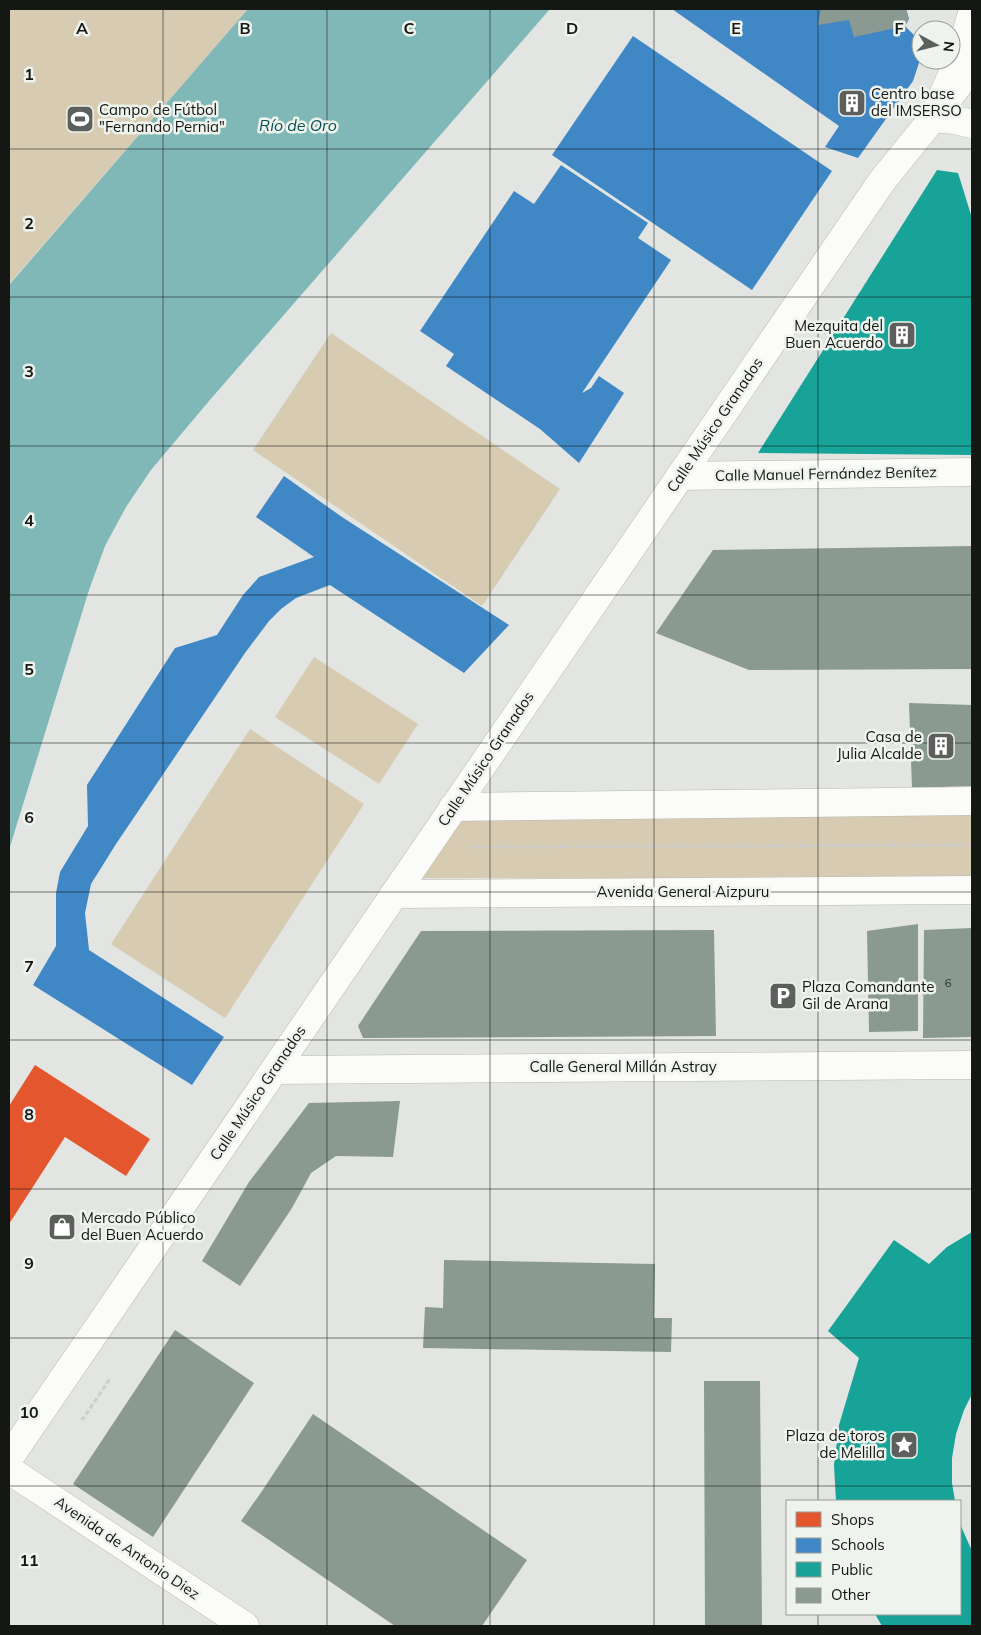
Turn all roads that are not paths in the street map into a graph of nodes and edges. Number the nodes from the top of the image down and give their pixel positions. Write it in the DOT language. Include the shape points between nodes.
graph roads {
  1 [pos="972,13"];
  2 [pos="972,67"];
  3 [pos="933,118"];
  4 [pos="972,124"];
  5 [pos="972,472"];
  6 [pos="680,476"];
  7 [pos="972,801"];
  8 [pos="453,807"];
  9 [pos="972,890"];
  10 [pos="394,894"];
  11 [pos="972,1065"];
  12 [pos="274,1070"];
  13 [pos="9,1458"];
  14 [pos="9,1470"];
  15 [pos="245,1626"];
  1 -- 3 [label="street" via="959,59"];
  2 -- 3 [label="street, Calle Músico Granados"];
  3 -- 4 [label="street"];
  3 -- 6 [label="street, Calle Músico Granados" via="882,182"];
  5 -- 6 [label="street, Calle Manuel Fernández Benítez"];
  6 -- 8 [label="street, Calle Músico Granados"];
  7 -- 8 [label="street"];
  8 -- 10 [label="street, Calle Músico Granados"];
  9 -- 10 [label="street, Avenida General Aizpuru"];
  10 -- 12 [label="street, Calle Músico Granados"];
  11 -- 12 [label="street, Calle General Millán Astray"];
  12 -- 13 [label="street, Calle Músico Granados"];
  14 -- 15 [label="street, Avenida de Antonio Diez"];
}
